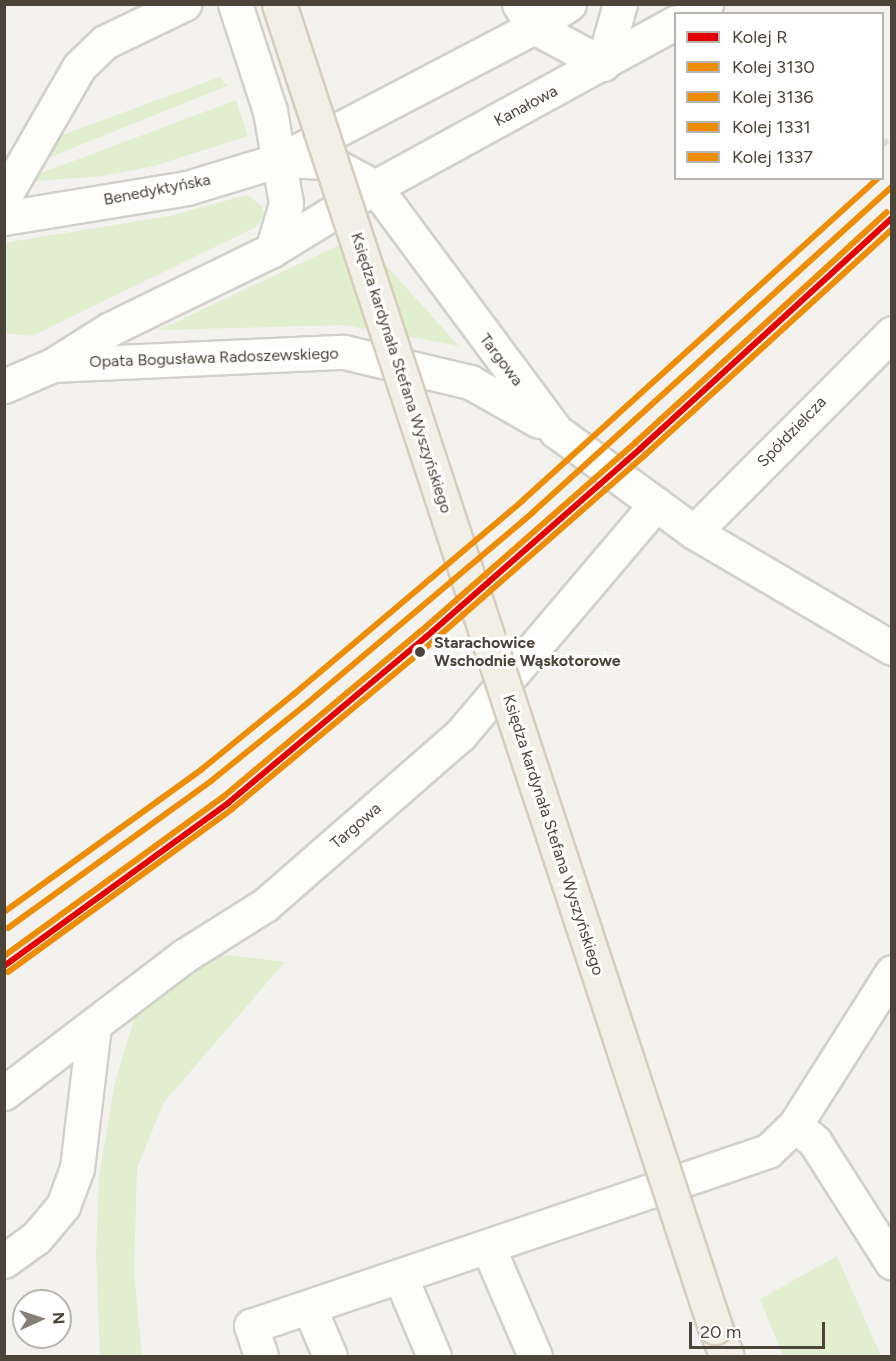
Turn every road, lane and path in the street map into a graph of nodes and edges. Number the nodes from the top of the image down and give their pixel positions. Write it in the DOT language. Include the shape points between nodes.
graph roads {
  1 [pos="184,4"];
  2 [pos="235,4"];
  3 [pos="279,4"];
  4 [pos="569,4"];
  5 [pos="620,4"];
  6 [pos="706,4"];
  7 [pos="693,12"];
  8 [pos="527,16"];
  9 [pos="674,23"];
  10 [pos="603,64"];
  11 [pos="279,160"];
  12 [pos="375,187"];
  13 [pos="4,197"];
  14 [pos="4,218"];
  15 [pos="272,250"];
  16 [pos="891,333"];
  17 [pos="53,365"];
  18 [pos="4,386"];
  19 [pos="556,431"];
  20 [pos="656,504"];
  21 [pos="694,532"];
  22 [pos="891,648"];
  23 [pos="891,972"];
  24 [pos="94,1025"];
  25 [pos="4,1093"];
  26 [pos="795,1125"];
  27 [pos="488,1246"];
  28 [pos="4,1261"];
  29 [pos="891,1263"];
  30 [pos="400,1276"];
  31 [pos="309,1306"];
  32 [pos="721,1342"];
  33 [pos="261,1356"];
  34 [pos="330,1356"];
  35 [pos="434,1356"];
  36 [pos="535,1356"];
  1 -- 13 [label="street" via="105,42 79,66"];
  2 -- 11 [label="street" via="270,111"];
  3 -- 32 [label="main road, Księdza kardynała Stefana Wyszyńskiego, bridge"];
  4 -- 8 [label="street"];
  5 -- 10 [label="street"];
  6 -- 7 [label="street"];
  8 -- 10 [label="street"];
  8 -- 11 [label="street"];
  9 -- 10 [label="street, Kanałowa"];
  10 -- 12 [label="street, Kanałowa"];
  11 -- 12 [label="street, Benedyktyńska" via="328,162"];
  11 -- 14 [label="street, Benedyktyńska" via="187,188"];
  11 -- 15 [label="street" via="286,204"];
  12 -- 15 [label="street, Kanałowa"];
  12 -- 19 [label="street, Targowa"];
  15 -- 17 [label="street, Kanałowa" via="110,329"];
  16 -- 21 [label="street, Spółdzielcza"];
  17 -- 18 [label="street, Opata Bogusława Radoszewskiego"];
  17 -- 19 [label="street, Opata Bogusława Radoszewskiego" via="344,352 470,382"];
  19 -- 20 [label="street, Targowa"];
  20 -- 21 [label="street, Targowa"];
  20 -- 24 [label="street, Targowa" via="460,735 265,905 184,956"];
  21 -- 22 [label="street, Targowa"];
  23 -- 26 [label="street"];
  24 -- 25 [label="street, Targowa"];
  24 -- 28 [label="street" via="77,1168 63,1206 36,1238"];
  26 -- 27 [label="street" via="768,1151"];
  26 -- 29 [label="street" via="815,1142"];
  27 -- 30 [label="street"];
  27 -- 36 [label="street"];
  30 -- 31 [label="street"];
  30 -- 35 [label="street"];
  31 -- 33 [label="street" via="251,1326"];
  31 -- 34 [label="street"];
}
